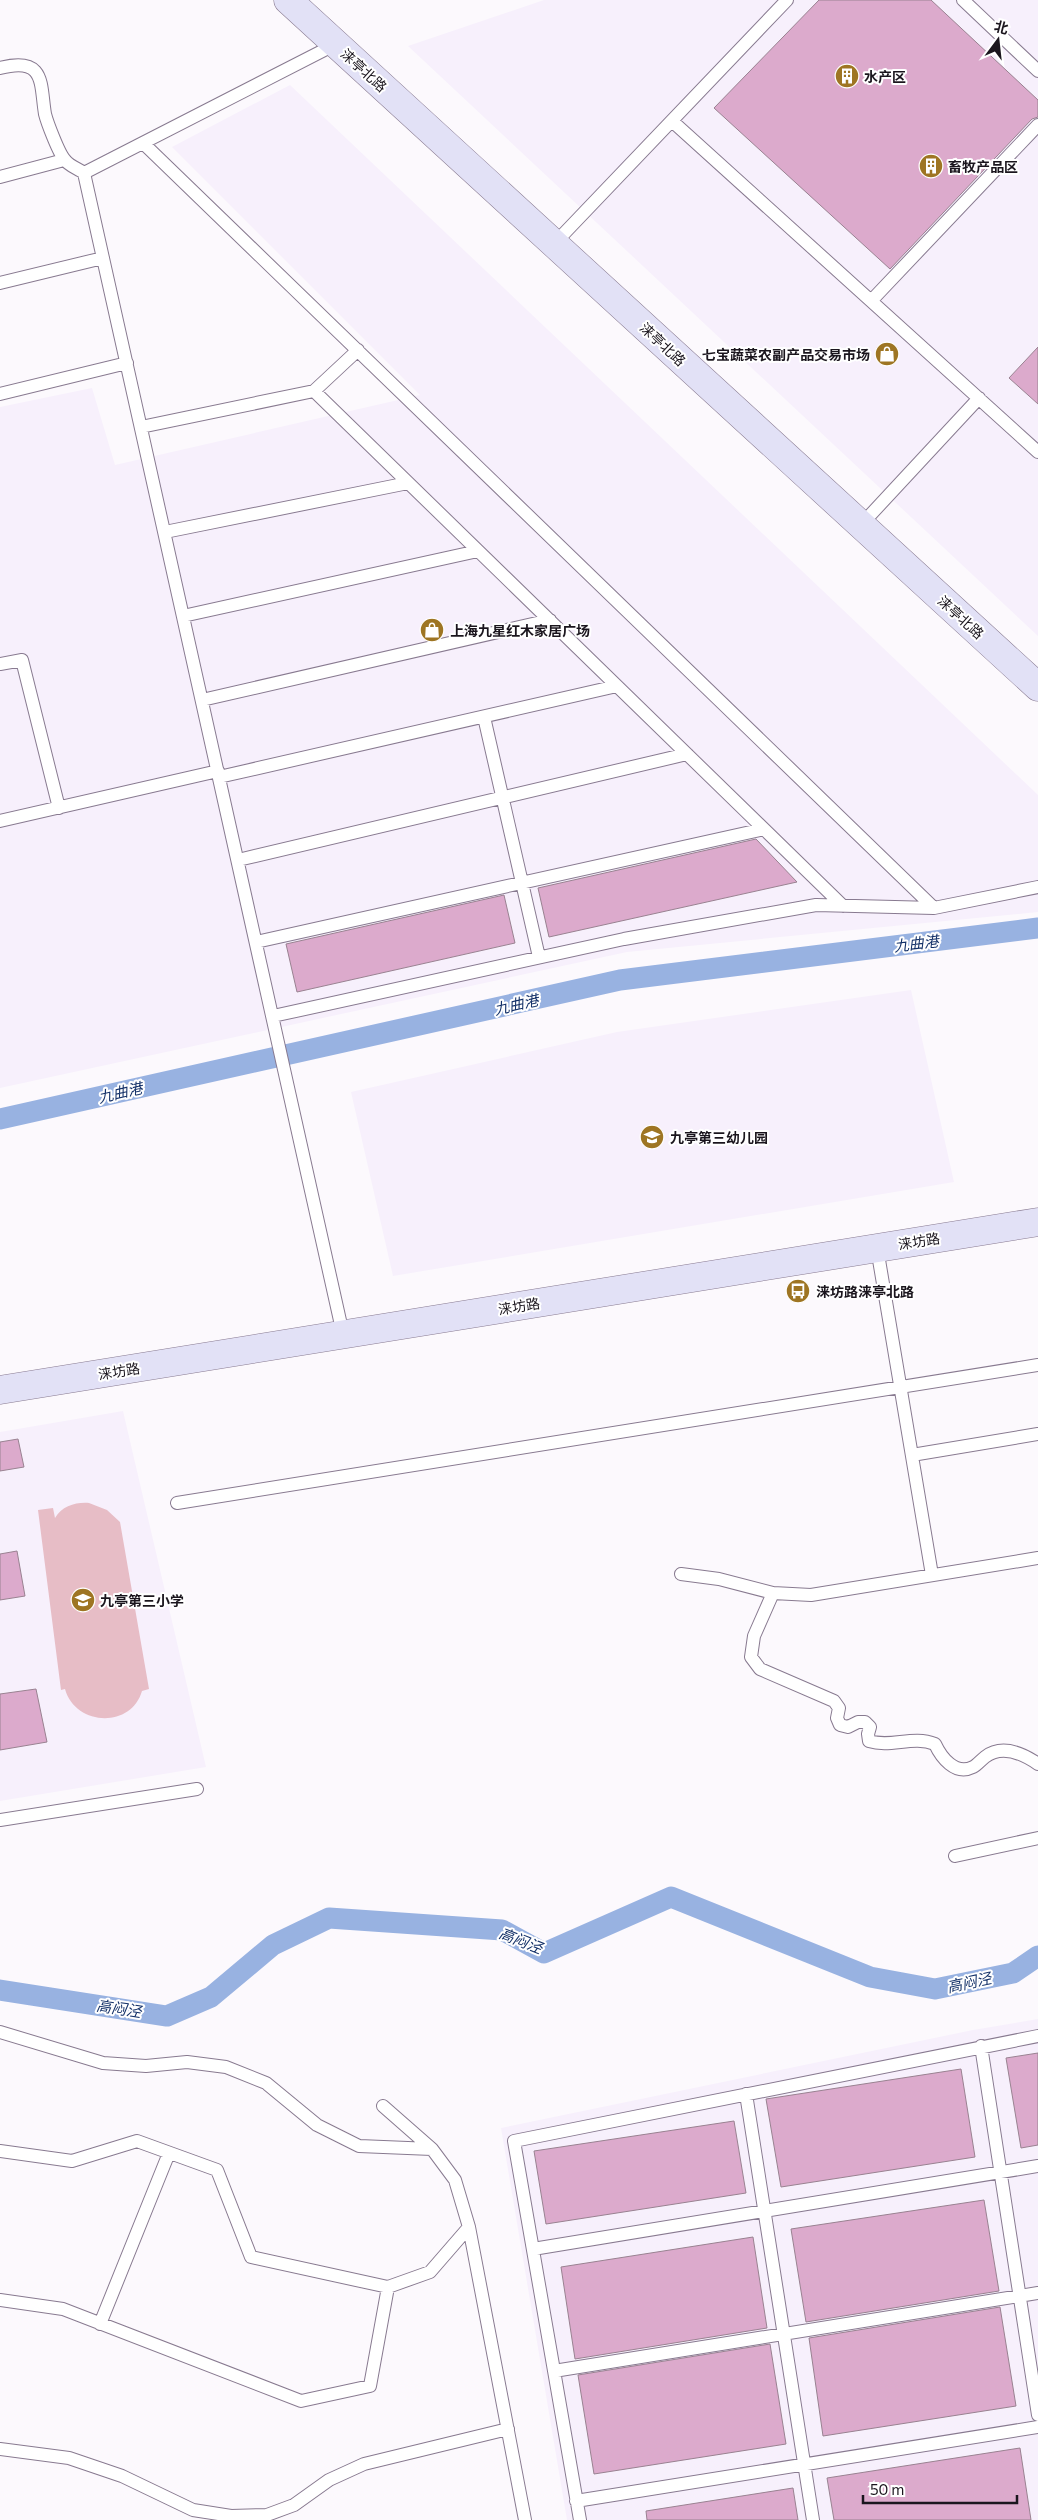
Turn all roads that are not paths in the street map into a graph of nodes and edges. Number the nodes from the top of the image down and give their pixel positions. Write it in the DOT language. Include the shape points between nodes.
graph roads {
  1 [pos="288,0"];
  2 [pos="786,0"];
  3 [pos="963,0"];
  4 [pos="336,44"];
  5 [pos="0,68"];
  6 [pos="1038,71"];
  7 [pos="672,120"];
  8 [pos="1038,125"];
  9 [pos="143,143"];
  10 [pos="64,160"];
  11 [pos="84,173"];
  12 [pos="0,177"];
  13 [pos="554,244"];
  14 [pos="103,258"];
  15 [pos="0,283"];
  16 [pos="871,301"];
  17 [pos="358,350"];
  18 [pos="127,363"];
  19 [pos="314,391"];
  20 [pos="0,394"];
  21 [pos="979,398"];
  22 [pos="141,427"];
  23 [pos="1038,452"];
  24 [pos="408,483"];
  25 [pos="861,525"];
  26 [pos="165,532"];
  27 [pos="478,551"];
  28 [pos="183,616"];
  29 [pos="550,620"];
  30 [pos="0,664"];
  31 [pos="618,686"];
  32 [pos="1038,687"];
  33 [pos="202,700"];
  34 [pos="484,717"];
  35 [pos="687,754"];
  36 [pos="219,774"];
  37 [pos="503,797"];
  38 [pos="59,808"];
  39 [pos="0,821"];
  40 [pos="764,829"];
  41 [pos="238,860"];
  42 [pos="522,883"];
  43 [pos="1038,887"];
  44 [pos="843,906"];
  45 [pos="934,908"];
  46 [pos="256,942"];
  47 [pos="539,957"];
  48 [pos="274,1019"];
  49 [pos="1038,1222"];
  50 [pos="876,1248"];
  51 [pos="343,1334"];
  52 [pos="1038,1365"];
  53 [pos="900,1387"];
  54 [pos="0,1390"];
  55 [pos="1038,1434"];
  56 [pos="912,1455"];
  57 [pos="177,1503"];
  58 [pos="1038,1558"];
  59 [pos="682,1574"];
  60 [pos="932,1575"];
  61 [pos="773,1593"];
  62 [pos="1038,1764"];
  63 [pos="198,1788"];
  64 [pos="0,1820"];
  65 [pos="1038,1838"];
  66 [pos="955,1856"];
  67 [pos="0,2032"];
  68 [pos="1038,2036"];
  69 [pos="981,2046"];
  70 [pos="746,2094"];
  71 [pos="383,2106"];
  72 [pos="432,2149"];
  73 [pos="0,2151"];
  74 [pos="169,2153"];
  75 [pos="1038,2166"];
  76 [pos="1000,2172"];
  77 [pos="765,2211"];
  78 [pos="469,2227"];
  79 [pos="533,2249"];
  80 [pos="388,2287"];
  81 [pos="1038,2293"];
  82 [pos="1019,2296"];
  83 [pos="0,2300"];
  84 [pos="100,2324"];
  85 [pos="784,2334"];
  86 [pos="554,2371"];
  87 [pos="1038,2415"];
  88 [pos="1038,2426"];
  89 [pos="508,2429"];
  90 [pos="0,2448"];
  91 [pos="804,2464"];
  92 [pos="576,2501"];
  93 [pos="525,2520"];
  94 [pos="580,2520"];
  95 [pos="813,2520"];
  1 -- 4 [label="street, 涞亭北路"];
  2 -- 7 [label="lane"];
  3 -- 6 [label="lane"];
  4 -- 9 [label="lane"];
  4 -- 13 [label="street, 涞亭北路"];
  5 -- 10 [label="lane" via="21,65 40,77 46,115"];
  7 -- 13 [label="lane"];
  7 -- 16 [label="lane"];
  8 -- 16 [label="lane"];
  9 -- 11 [label="lane"];
  9 -- 17 [label="lane"];
  10 -- 11 [label="lane"];
  10 -- 12 [label="lane"];
  11 -- 14 [label="lane"];
  13 -- 25 [label="street, 涞亭北路"];
  14 -- 15 [label="lane"];
  14 -- 18 [label="lane"];
  16 -- 21 [label="lane"];
  17 -- 19 [label="lane"];
  17 -- 45 [label="lane"];
  18 -- 20 [label="lane"];
  18 -- 22 [label="lane"];
  19 -- 22 [label="lane"];
  19 -- 24 [label="lane"];
  21 -- 23 [label="lane"];
  21 -- 25 [label="lane"];
  22 -- 26 [label="lane"];
  24 -- 26 [label="lane"];
  24 -- 27 [label="lane"];
  25 -- 32 [label="street, 涞亭北路"];
  26 -- 28 [label="lane"];
  27 -- 28 [label="lane"];
  27 -- 29 [label="lane"];
  28 -- 33 [label="lane"];
  29 -- 31 [label="lane"];
  29 -- 33 [label="lane"];
  30 -- 38 [label="lane" via="22,660"];
  31 -- 34 [label="lane"];
  31 -- 35 [label="lane"];
  33 -- 36 [label="lane"];
  34 -- 36 [label="lane"];
  34 -- 37 [label="lane"];
  35 -- 37 [label="lane"];
  35 -- 40 [label="lane"];
  36 -- 38 [label="lane"];
  36 -- 41 [label="lane"];
  37 -- 41 [label="lane"];
  37 -- 42 [label="lane"];
  38 -- 39 [label="lane"];
  40 -- 42 [label="lane"];
  40 -- 44 [label="lane"];
  41 -- 46 [label="lane"];
  42 -- 46 [label="lane"];
  42 -- 47 [label="lane"];
  43 -- 45 [label="lane"];
  44 -- 45 [label="lane"];
  44 -- 47 [label="lane" via="816,905"];
  46 -- 48 [label="lane"];
  47 -- 48 [label="lane"];
  48 -- 51 [label="lane"];
  49 -- 50 [label="street, 涞坊路"];
  50 -- 51 [label="street, 涞坊路"];
  50 -- 53 [label="lane"];
  51 -- 54 [label="street, 涞坊路"];
  52 -- 53 [label="lane"];
  53 -- 56 [label="lane"];
  53 -- 57 [label="lane"];
  55 -- 56 [label="lane"];
  56 -- 60 [label="lane"];
  58 -- 60 [label="lane"];
  59 -- 61 [label="lane" via="719,1579"];
  60 -- 61 [label="lane" via="811,1595"];
  61 -- 62 [label="lane" via="754,1636 751,1657 760,1669 834,1701 839,1708 840,1725 848,1727 865,1722 870,1727 869,1741 877,1744 924,1739 935,1744 950,1765 961,1768 972,1768 994,1752 1006,1750 1025,1755"];
  63 -- 64 [label="lane"];
  65 -- 66 [label="lane"];
  67 -- 72 [label="lane" via="103,2063 146,2066 187,2062 226,2067 266,2083 317,2125 359,2146"];
  68 -- 69 [label="lane"];
  69 -- 70 [label="lane"];
  69 -- 76 [label="lane"];
  70 -- 77 [label="lane"];
  70 -- 79 [label="lane" via="514,2141"];
  71 -- 72 [label="lane"];
  72 -- 78 [label="lane" via="455,2180"];
  73 -- 74 [label="lane" via="72,2162 137,2142"];
  74 -- 80 [label="lane" via="217,2170 251,2257"];
  74 -- 84 [label="lane"];
  75 -- 76 [label="lane"];
  76 -- 77 [label="lane"];
  76 -- 82 [label="lane"];
  77 -- 79 [label="lane"];
  77 -- 85 [label="lane"];
  78 -- 80 [label="lane" via="430,2272"];
  78 -- 89 [label="lane"];
  79 -- 86 [label="lane"];
  80 -- 84 [label="lane" via="370,2386 301,2401"];
  81 -- 82 [label="lane"];
  82 -- 85 [label="lane"];
  82 -- 87 [label="lane"];
  83 -- 84 [label="lane" via="64,2309"];
  85 -- 86 [label="lane"];
  85 -- 91 [label="lane"];
  86 -- 92 [label="lane"];
  88 -- 91 [label="lane"];
  89 -- 90 [label="lane" via="364,2464 329,2480 294,2506 267,2515 232,2516 192,2510 122,2476 68,2458"];
  89 -- 93 [label="lane"];
  91 -- 92 [label="lane"];
  91 -- 95 [label="lane"];
  92 -- 94 [label="lane"];
}
